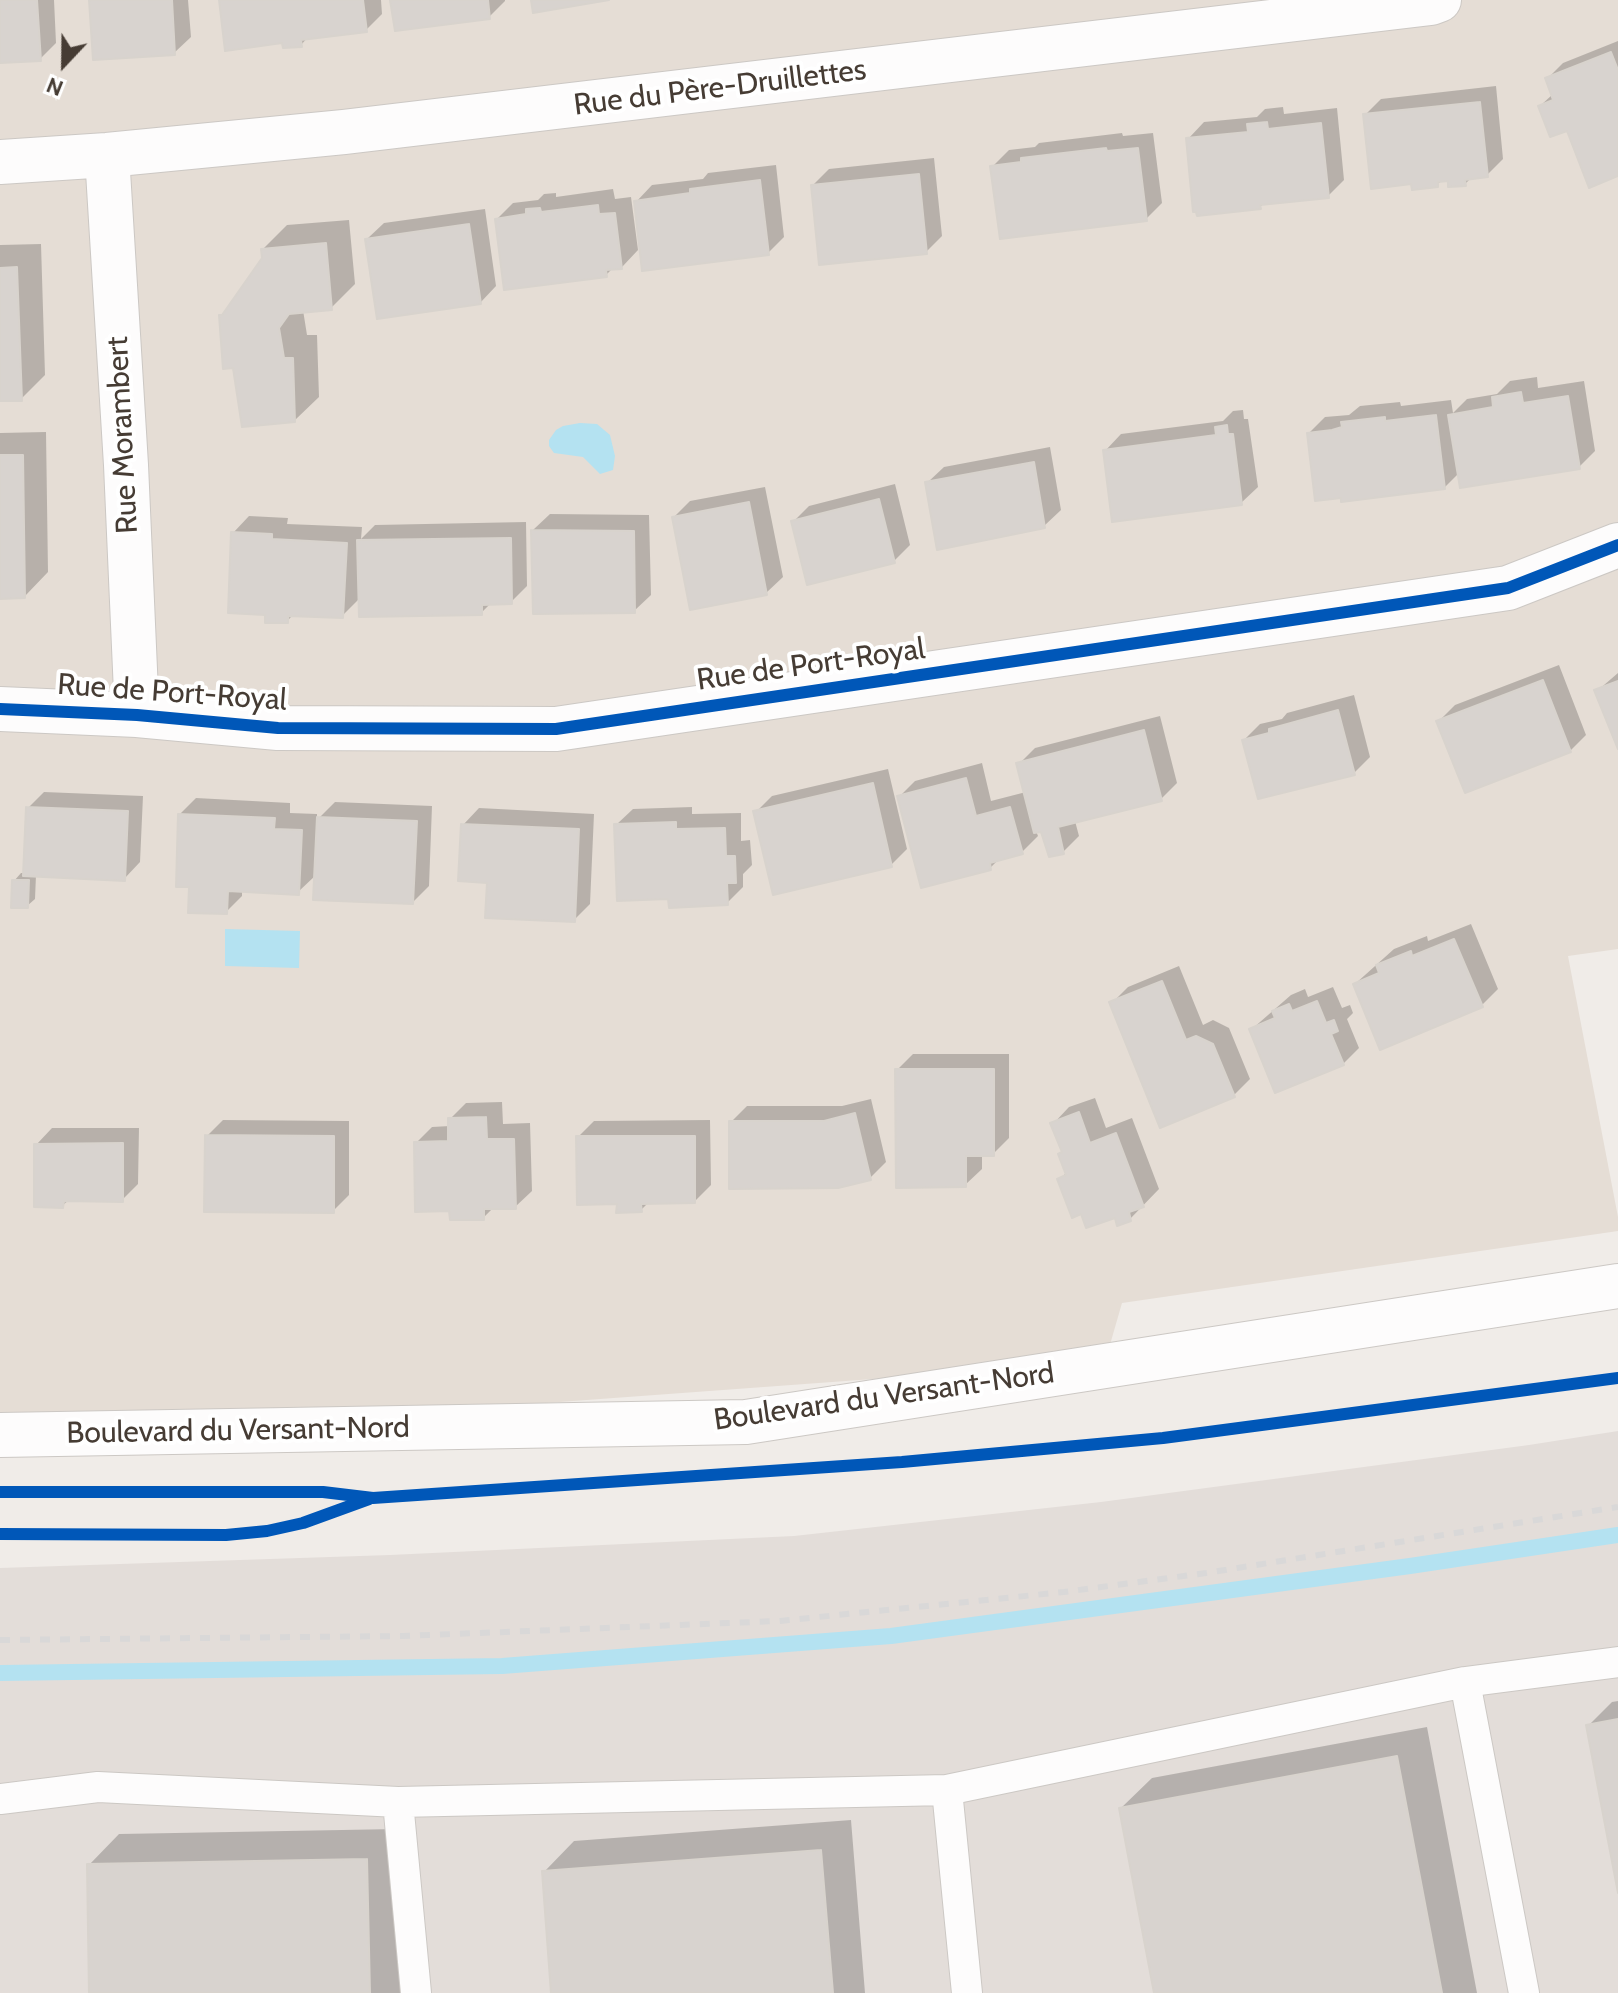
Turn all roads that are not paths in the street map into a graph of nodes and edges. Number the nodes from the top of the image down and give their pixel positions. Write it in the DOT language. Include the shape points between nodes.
graph roads {
  1 [pos="1439,0"];
  2 [pos="107,155"];
  3 [pos="0,162"];
  4 [pos="1618,545"];
  5 [pos="0,709"];
  6 [pos="137,715"];
  7 [pos="1618,1286"];
  8 [pos="0,1435"];
  9 [pos="1618,1662"];
  10 [pos="1465,1682"];
  11 [pos="947,1790"];
  12 [pos="0,1799"];
  13 [pos="398,1802"];
  14 [pos="416,1993"];
  15 [pos="967,1993"];
  16 [pos="1524,1993"];
  1 -- 2 [label="street, Rue du Père-Druillettes" via="360,131"];
  2 -- 3 [label="street, Rue du Père-Druillettes"];
  2 -- 6 [label="street, Rue Morambert"];
  4 -- 6 [label="street, Rue de Port-Royal" via="1508,588 556,729 278,728"];
  5 -- 6 [label="street, Rue de Port-Royal"];
  7 -- 8 [label="street, Boulevard du Versant-Nord" via="746,1422"];
  9 -- 10 [label="lane"];
  10 -- 11 [label="lane"];
  10 -- 16 [label="lane"];
  11 -- 13 [label="lane"];
  11 -- 15 [label="lane"];
  12 -- 13 [label="lane" via="98,1787"];
  13 -- 14 [label="lane"];
}
